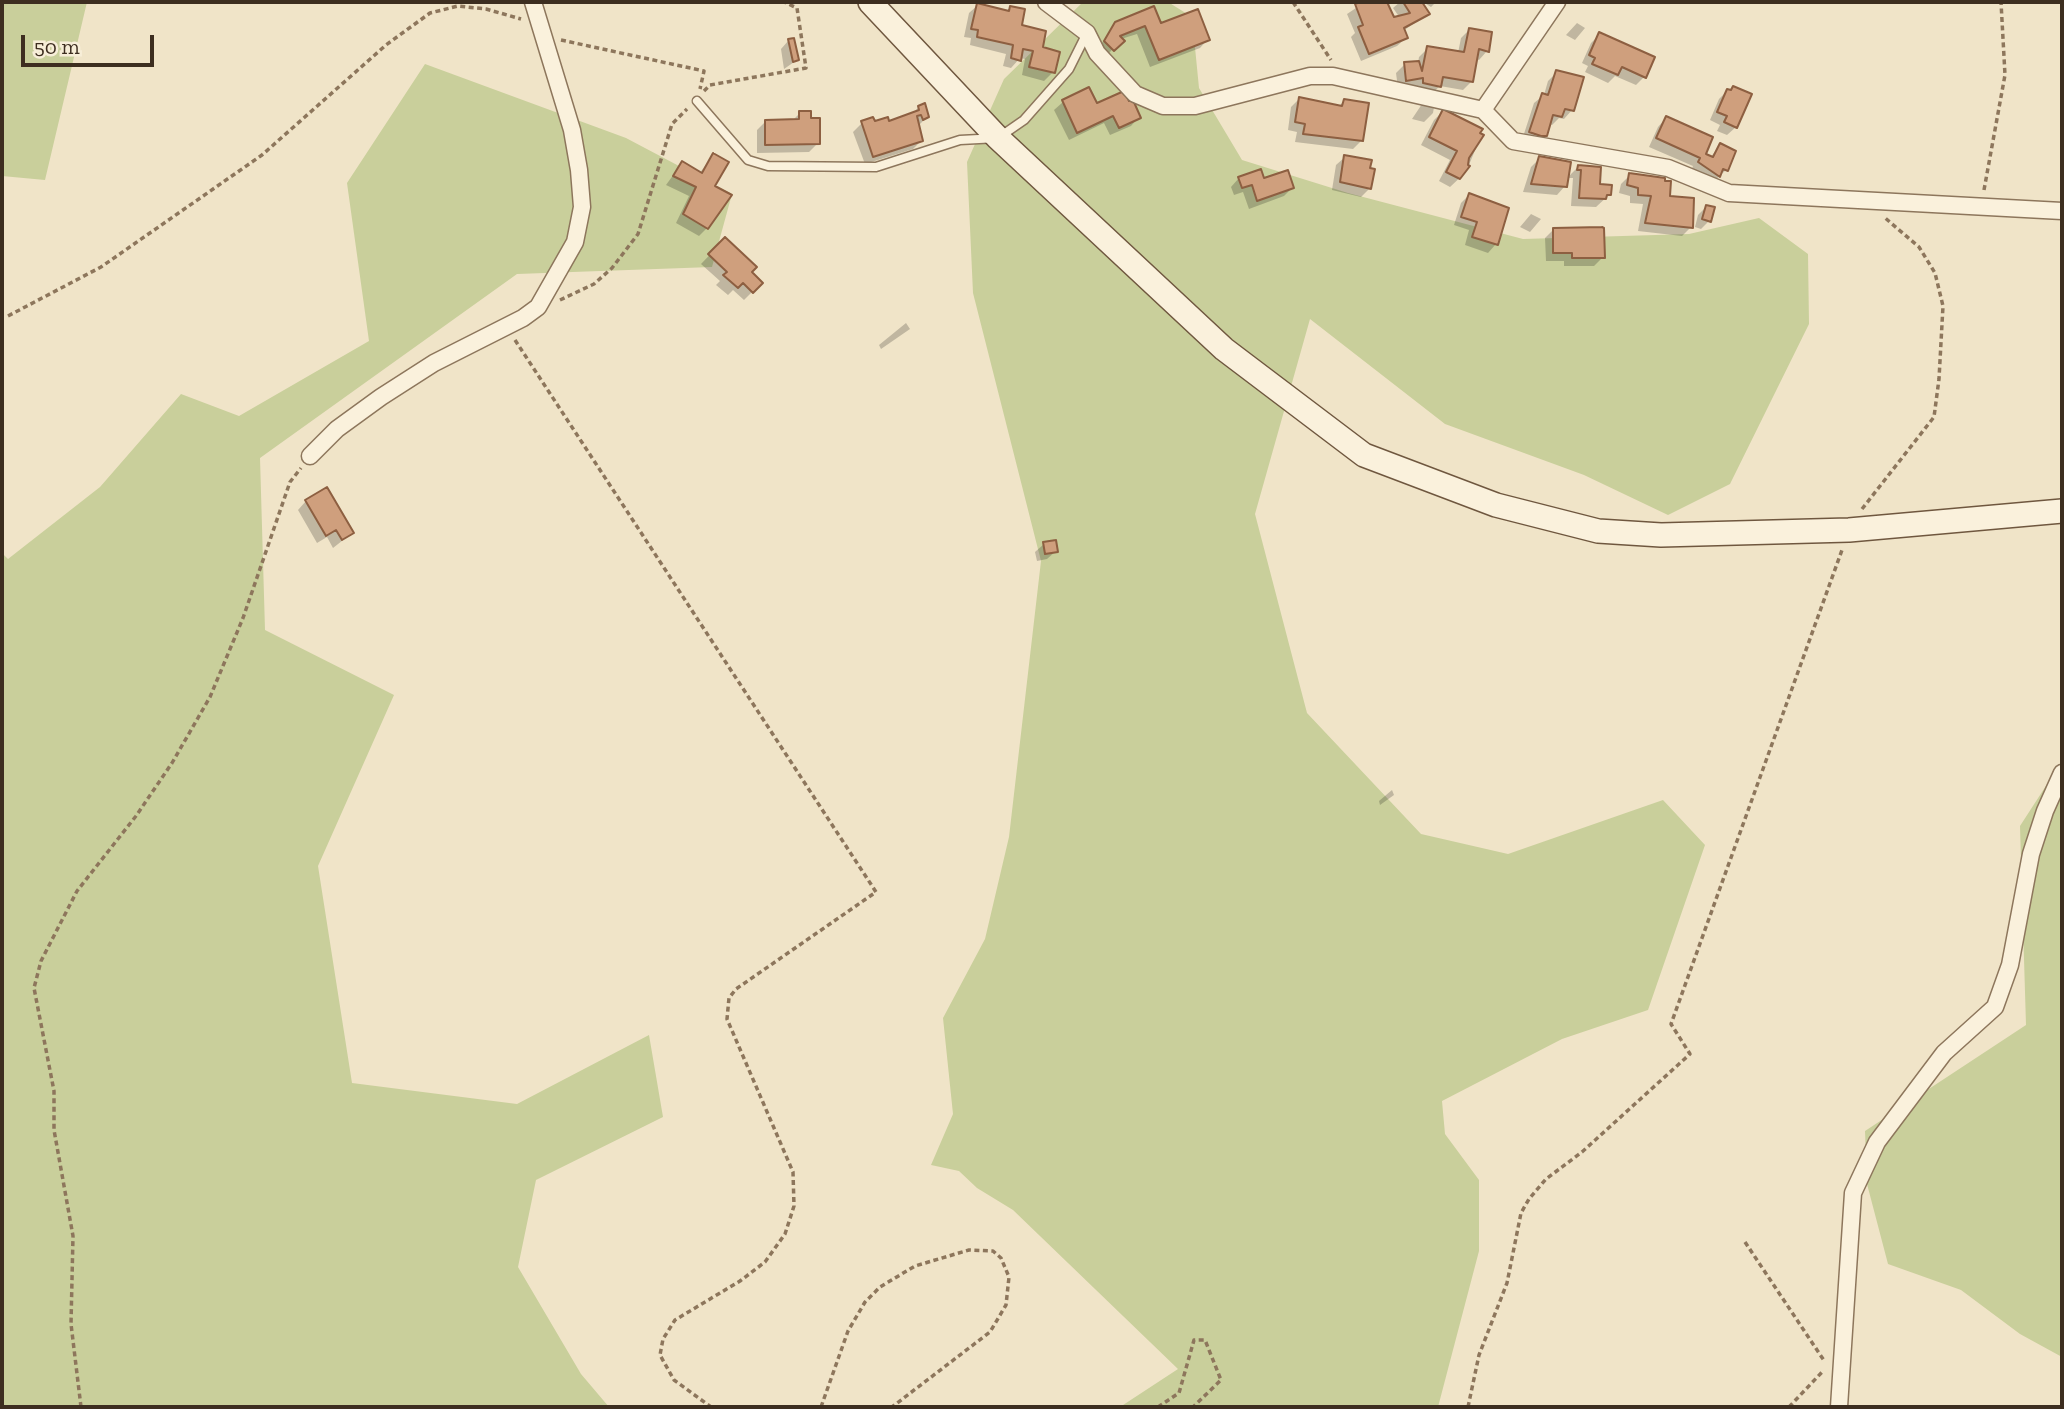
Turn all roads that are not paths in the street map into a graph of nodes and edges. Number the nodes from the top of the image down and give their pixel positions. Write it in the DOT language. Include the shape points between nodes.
graph roads {
  1 [pos="533,2"];
  2 [pos="870,2"];
  3 [pos="1046,2"];
  4 [pos="1557,2"];
  5 [pos="1087,33"];
  6 [pos="697,101"];
  7 [pos="1483,110"];
  8 [pos="998,138"];
  9 [pos="2062,211"];
  10 [pos="310,456"];
  11 [pos="2062,511"];
  12 [pos="2062,773"];
  13 [pos="1839,1407"];
  1 -- 10 [label="street" via="572,130 582,206 575,242 538,307 381,397 337,429"];
  2 -- 8 [label="street"];
  3 -- 5 [label="street"];
  4 -- 7 [label="street"];
  5 -- 7 [label="street" via="1097,53 1135,94 1163,106 1195,106 1310,76 1333,76"];
  5 -- 8 [label="lane" via="1069,69 1024,120"];
  6 -- 8 [label="lane" via="748,160 768,166 876,167 960,139"];
  7 -- 9 [label="street" via="1513,141 1668,168 1729,193"];
  8 -- 11 [label="street" via="1224,349 1364,455 1496,505 1598,531 1661,535 1850,530"];
  12 -- 13 [label="street" via="2031,854 2010,965 1995,1007 1944,1053 1877,1142 1853,1193"];
}
